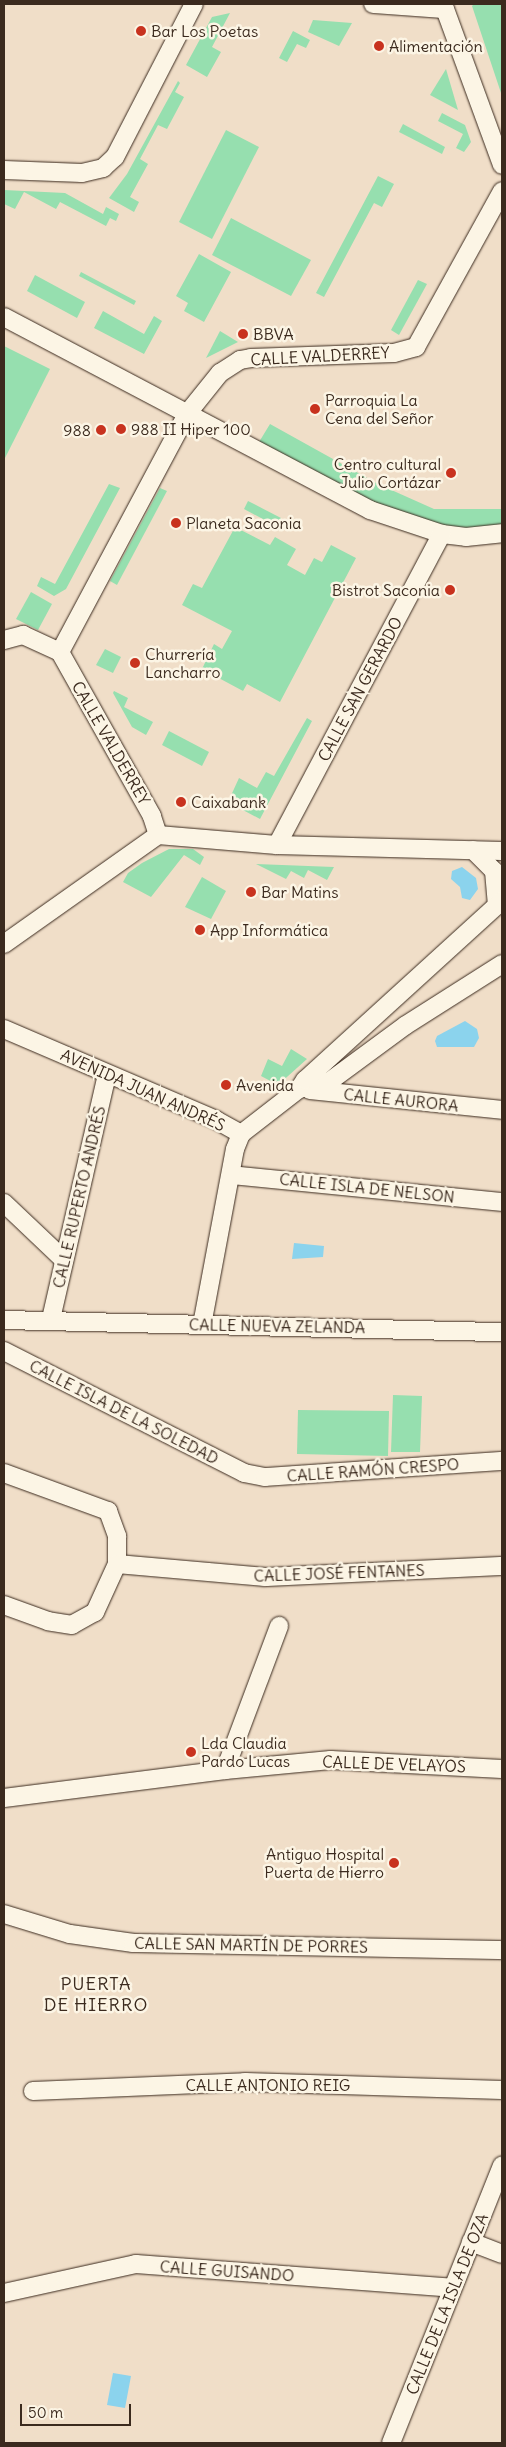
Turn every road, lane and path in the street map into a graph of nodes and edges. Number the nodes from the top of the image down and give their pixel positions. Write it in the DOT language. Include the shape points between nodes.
graph roads {
  1 [pos="194,4"];
  2 [pos="373,4"];
  3 [pos="447,6"];
  4 [pos="502,165"];
  5 [pos="4,170"];
  6 [pos="502,191"];
  7 [pos="4,317"];
  8 [pos="187,414"];
  9 [pos="502,533"];
  10 [pos="442,534"];
  11 [pos="4,640"];
  12 [pos="60,652"];
  13 [pos="163,836"];
  14 [pos="277,844"];
  15 [pos="473,850"];
  16 [pos="502,851"];
  17 [pos="500,903"];
  18 [pos="4,944"];
  19 [pos="502,964"];
  20 [pos="4,1029"];
  21 [pos="106,1074"];
  22 [pos="299,1089"];
  23 [pos="502,1110"];
  24 [pos="241,1134"];
  25 [pos="231,1175"];
  26 [pos="502,1202"];
  27 [pos="4,1203"];
  28 [pos="64,1260"];
  29 [pos="52,1319"];
  30 [pos="4,1320"];
  31 [pos="202,1325"];
  32 [pos="502,1332"];
  33 [pos="4,1351"];
  34 [pos="502,1462"];
  35 [pos="4,1472"];
  36 [pos="244,1473"];
  37 [pos="117,1564"];
  38 [pos="502,1566"];
  39 [pos="4,1605"];
  40 [pos="279,1626"];
  41 [pos="502,1769"];
  42 [pos="225,1770"];
  43 [pos="4,1798"];
  44 [pos="4,1914"];
  45 [pos="502,1950"];
  46 [pos="33,2090"];
  47 [pos="502,2090"];
  48 [pos="502,2165"];
  49 [pos="471,2242"];
  50 [pos="502,2254"];
  51 [pos="452,2288"];
  52 [pos="4,2293"];
  53 [pos="391,2443"];
  1 -- 5 [label="street" via="115,157 103,168 82,173"];
  2 -- 3 [label="street"];
  3 -- 4 [label="street"];
  6 -- 8 [label="street, CALLE VALDERREY" via="416,347 394,353 240,360 220,373"];
  7 -- 8 [label="street"];
  8 -- 10 [label="street" via="370,510"];
  8 -- 12 [label="street, CALLE VALDERREY"];
  9 -- 10 [label="street" via="466,537"];
  10 -- 14 [label="street, CALLE SAN GERARDO"];
  11 -- 12 [label="street" via="23,635"];
  12 -- 13 [label="street, CALLE VALDERREY"];
  13 -- 14 [label="street"];
  13 -- 18 [label="street"];
  14 -- 15 [label="street"];
  15 -- 16 [label="street"];
  15 -- 17 [label="street" via="494,871"];
  17 -- 22 [label="street" via="305,1080"];
  19 -- 22 [label="street" via="406,1025 330,1081"];
  20 -- 21 [label="street, AVENIDA JUAN ANDRÉS"];
  21 -- 24 [label="street, AVENIDA JUAN ANDRÉS" via="216,1120"];
  21 -- 28 [label="street, CALLE RUPERTO ANDRÉS"];
  22 -- 23 [label="street, CALLE AURORA"];
  22 -- 24 [label="street"];
  24 -- 25 [label="street, AVENIDA JUAN ANDRÉS"];
  25 -- 26 [label="street, CALLE ISLA DE NELSON"];
  25 -- 31 [label="street, AVENIDA JUAN ANDRÉS"];
  27 -- 28 [label="street"];
  28 -- 29 [label="street, CALLE RUPERTO ANDRÉS"];
  29 -- 30 [label="street, CALLE NUEVA ZELANDA"];
  29 -- 31 [label="street, CALLE NUEVA ZELANDA"];
  31 -- 32 [label="street, CALLE NUEVA ZELANDA"];
  33 -- 36 [label="street, CALLE ISLA DE LA SOLEDAD"];
  34 -- 36 [label="street, CALLE RAMÓN CRESPO" via="266,1477"];
  35 -- 37 [label="street" via="108,1511 117,1536"];
  37 -- 38 [label="street, CALLE JOSÉ FENTANES" via="265,1577"];
  37 -- 39 [label="street" via="95,1612 72,1625 48,1622"];
  40 -- 42 [label="street"];
  41 -- 42 [label="street, CALLE DE VELAYOS" via="332,1760"];
  42 -- 43 [label="street, CALLE DE VELAYOS"];
  44 -- 45 [label="street, CALLE SAN MARTÍN DE PORRES" via="70,1934 133,1943"];
  46 -- 47 [label="street, CALLE ANTONIO REIG" via="245,2082"];
  48 -- 49 [label="street, CALLE DE LA ISLA DE OZA"];
  49 -- 50 [label="street"];
  49 -- 51 [label="street, CALLE DE LA ISLA DE OZA"];
  51 -- 52 [label="street, CALLE GUISANDO" via="136,2264"];
  51 -- 53 [label="street, CALLE DE LA ISLA DE OZA"];
}
